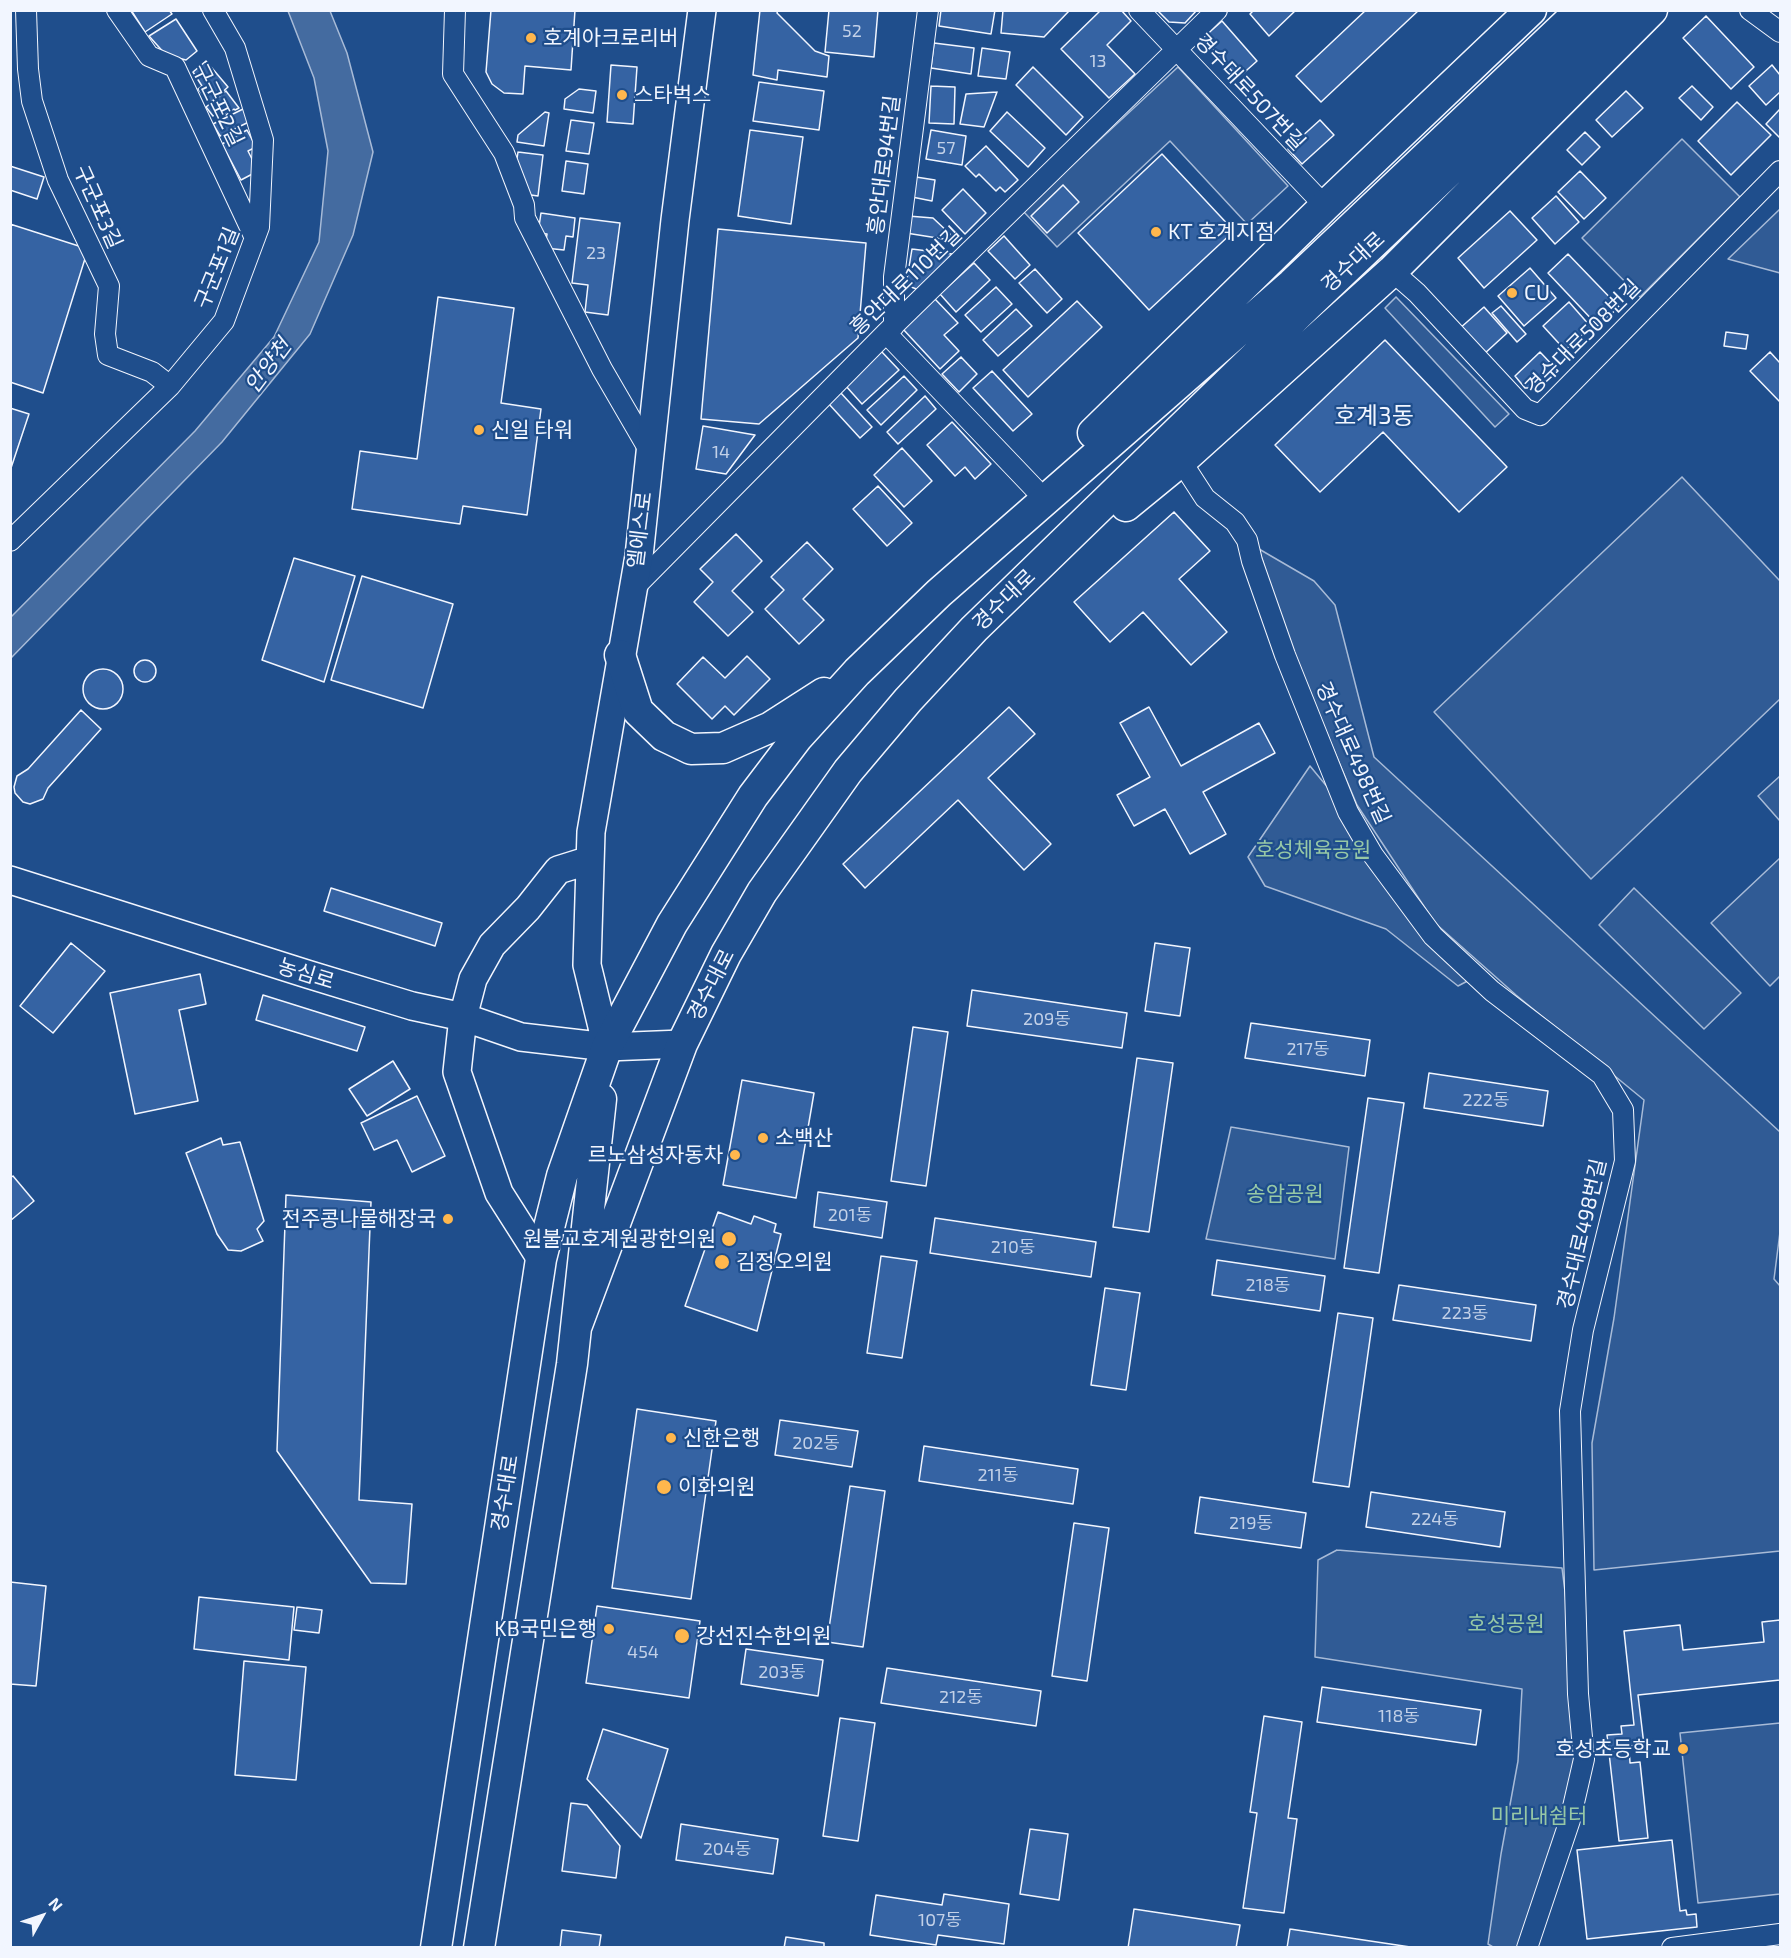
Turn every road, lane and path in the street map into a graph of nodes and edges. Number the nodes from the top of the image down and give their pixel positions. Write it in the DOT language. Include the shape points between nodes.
graph roads {
  1 [pos="26,10"];
  2 [pos="117,10"];
  3 [pos="213,10"];
  4 [pos="455,10"];
  5 [pos="702,10"];
  6 [pos="928,10"];
  7 [pos="1139,10"];
  8 [pos="1217,10"];
  9 [pos="1531,10"];
  10 [pos="1581,10"];
  11 [pos="1619,10"];
  12 [pos="1652,10"];
  13 [pos="1750,10"];
  14 [pos="1780,32"];
  15 [pos="1178,50"];
  16 [pos="1780,171"];
  17 [pos="1325,206"];
  18 [pos="255,238"];
  19 [pos="1392,271"];
  20 [pos="890,329"];
  21 [pos="170,386"];
  22 [pos="649,450"];
  23 [pos="1181,461"];
  24 [pos="1035,489"];
  25 [pos="10,541"];
  26 [pos="632,590"];
  27 [pos="939,592"];
  28 [pos="974,628"];
  29 [pos="620,655"];
  30 [pos="857,672"];
  31 [pos="590,860"];
  32 [pos="10,880"];
  33 [pos="463,1017"];
  34 [pos="682,1044"];
  35 [pos="607,1047"];
  36 [pos="541,1259"];
  37 [pos="577,1325"];
  38 [pos="1780,1934"];
  39 [pos="436,1947"];
  40 [pos="478,1947"];
  41 [pos="1527,1947"];
  42 [pos="1672,1947"];
  1 -- 21 [label="street, 구군포3길" via="32,101 58,180 109,286 105,334 108,355 152,372"];
  2 -- 18 [label="street, 구군포2길" via="149,56 175,67"];
  3 -- 18 [label="street, 구군포1길" via="235,48 263,140 259,227"];
  4 -- 22 [label="street" via="453,74 504,153 524,205 525,218 602,369"];
  5 -- 22 [label="street, 엘에스로"];
  6 -- 20 [label="street, 흥안대로94번길"];
  7 -- 15 [label="street, 경수대로507번길"];
  8 -- 15 [label="street, 흥안대로110번길"];
  9 -- 17 [label="main road"];
  10 -- 27 [label="main road, 경수대로" via="1292,284"];
  11 -- 28 [label="main road, 경수대로"];
  12 -- 19 [label="main road"];
  13 -- 14 [label="street"];
  15 -- 17 [label="street, 경수대로507번길"];
  15 -- 20 [label="street, 흥안대로110번길"];
  16 -- 19 [label="street, 경수대로508번길" via="1540,415 1525,409"];
  17 -- 24 [label="main road"];
  18 -- 21 [label="street, 구군포1길" via="224,321"];
  19 -- 23 [label="main road"];
  20 -- 24 [label="street"];
  20 -- 26 [label="street, 흥안대로110번길"];
  21 -- 25 [label="street, 구군포1길"];
  22 -- 26 [label="street, 엘에스로"];
  23 -- 28 [label="main road"];
  23 -- 41 [label="street, 경수대로498번길" via="1205,498 1234,522 1247,540 1293,676 1348,812 1373,855 1433,936 1492,991 1602,1075 1623,1110 1625,1161 1583,1330 1570,1411 1584,1759 1570,1820"];
  24 -- 27 [label="main road"];
  26 -- 29 [label="street, 엘에스로"];
  27 -- 30 [label="main road, 경수대로"];
  28 -- 34 [label="main road, 경수대로" via="848,771 762,892"];
  29 -- 30 [label="main road" via="638,711 664,736 692,749 723,748 771,727"];
  29 -- 31 [label="street, 엘에스로" via="591,832"];
  30 -- 35 [label="main road, 경수대로" via="797,738 753,796 672,924"];
  31 -- 33 [label="street" via="558,870 492,945 473,979"];
  31 -- 35 [label="street, 엘에스로" via="587,965"];
  32 -- 33 [label="street, 농심로" via="412,1006"];
  33 -- 35 [label="street, 농심로" via="521,1037"];
  33 -- 36 [label="street" via="457,1072 499,1193"];
  34 -- 35 [label="street, 농심로"];
  34 -- 37 [label="main road, 경수대로"];
  35 -- 36 [label="main road, 경수대로" via="562,1176"];
  35 -- 37 [label="main road, 경수대로"];
  36 -- 39 [label="main road, 경수대로"];
  37 -- 40 [label="main road, 경수대로"];
  38 -- 42 [label="street"];
}
